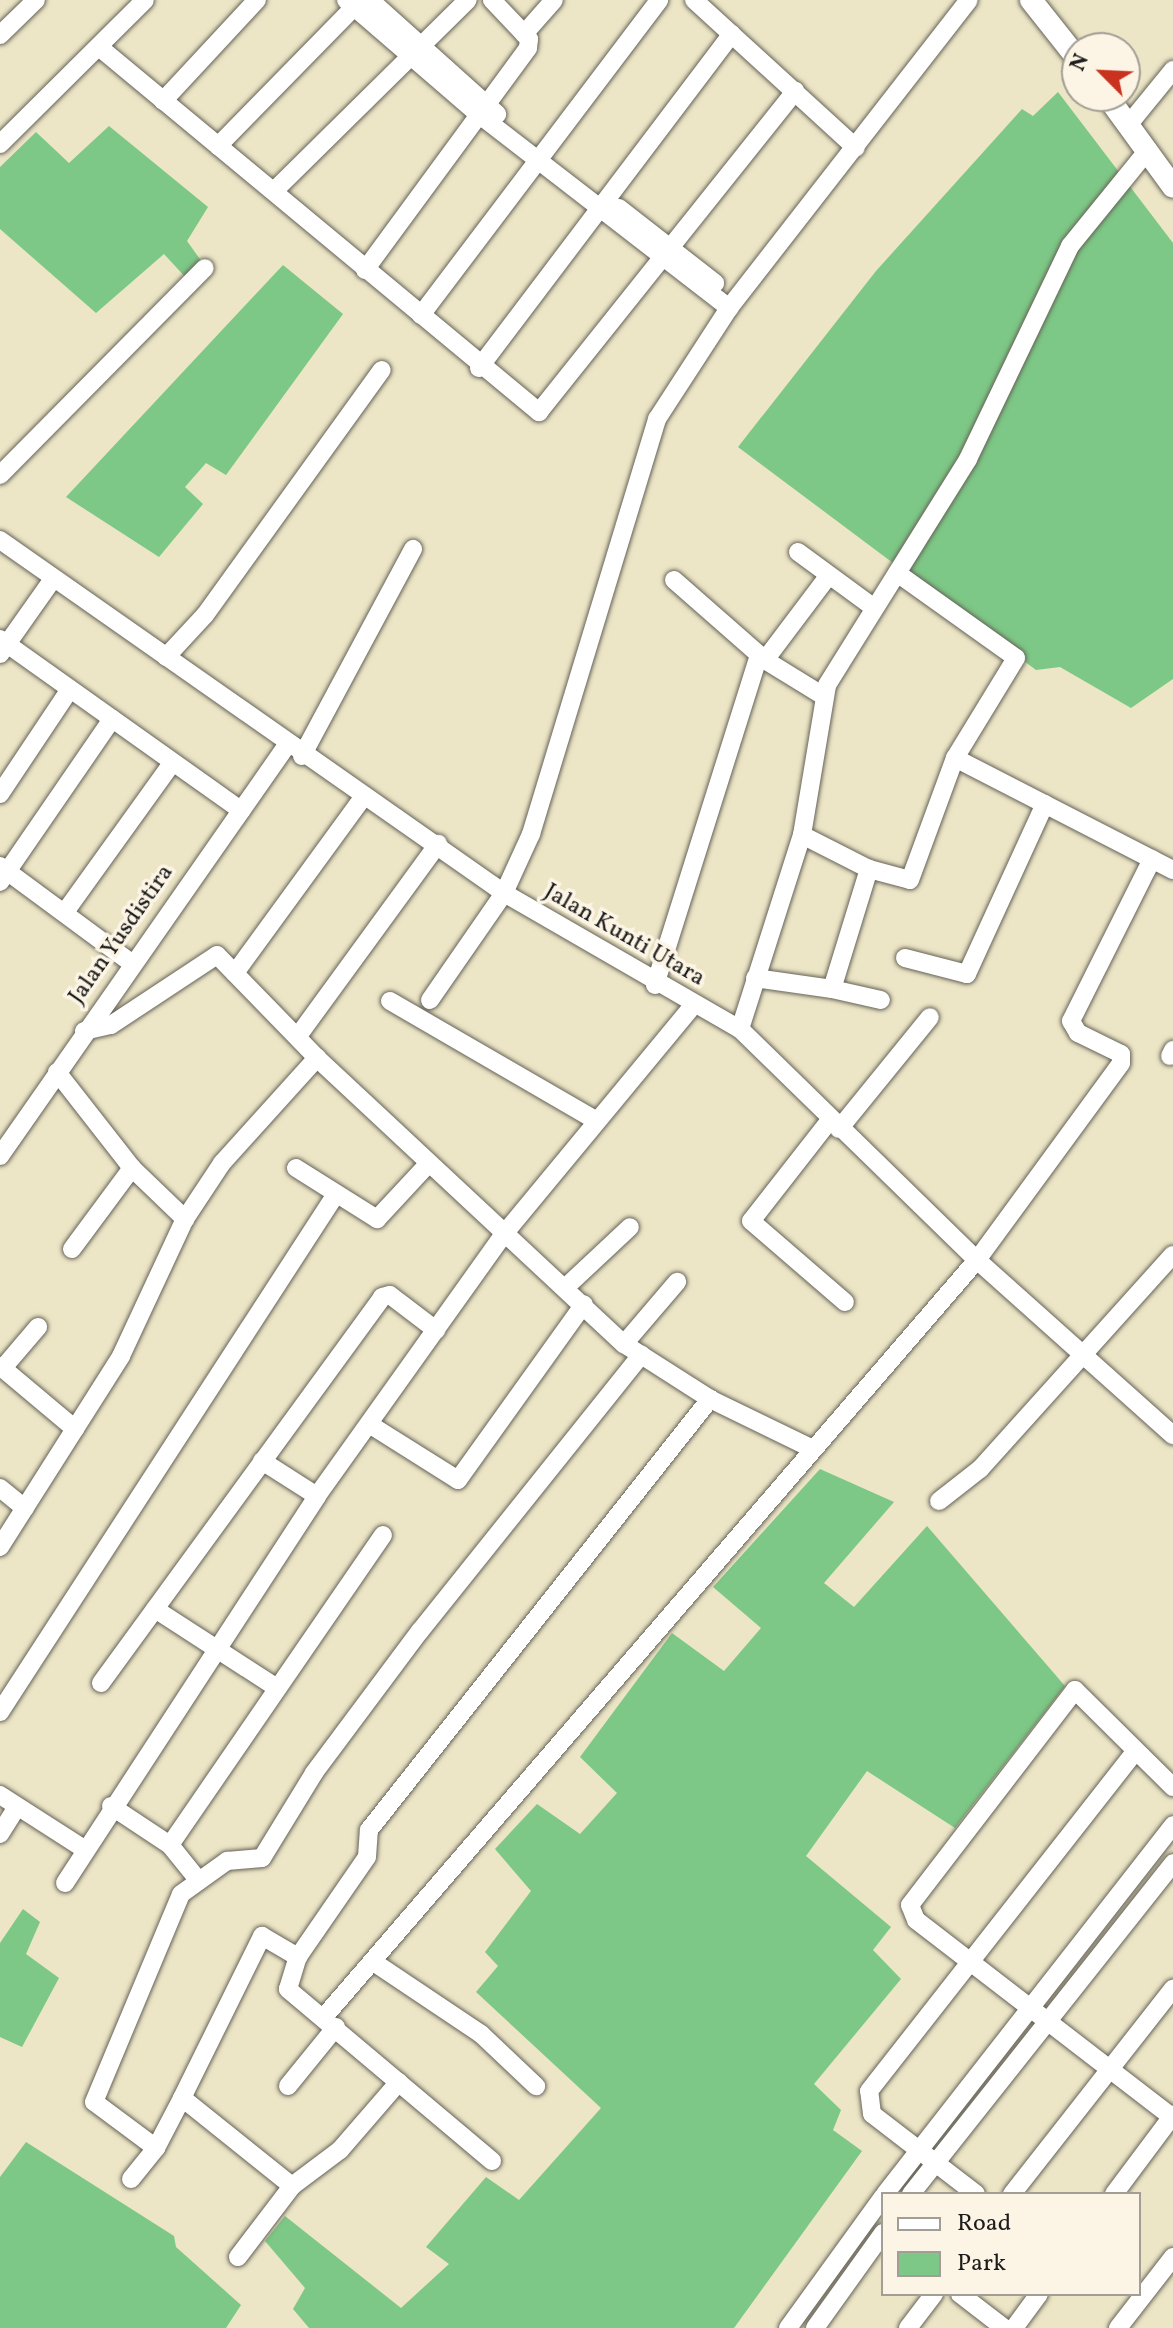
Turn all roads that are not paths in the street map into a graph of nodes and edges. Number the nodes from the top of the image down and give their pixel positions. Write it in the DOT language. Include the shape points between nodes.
graph roads {
  1 [pos="36,0"];
  2 [pos="145,0"];
  3 [pos="257,0"];
  4 [pos="468,0"];
  5 [pos="492,0"];
  6 [pos="554,0"];
  7 [pos="659,0"];
  8 [pos="694,0"];
  9 [pos="969,0"];
  10 [pos="1031,0"];
  11 [pos="357,2"];
  12 [pos="524,34"];
  13 [pos="732,34"];
  14 [pos="0,35"];
  15 [pos="1061,38"];
  16 [pos="99,47"];
  17 [pos="417,54"];
  18 [pos="1173,70"];
  19 [pos="795,91"];
  20 [pos="163,101"];
  21 [pos="480,108"];
  22 [pos="1120,112"];
  23 [pos="1129,124"];
  24 [pos="0,144"];
  25 [pos="218,146"];
  26 [pos="856,148"];
  27 [pos="1148,150"];
  28 [pos="542,156"];
  29 [pos="1173,187"];
  30 [pos="274,191"];
  31 [pos="603,203"];
  32 [pos="665,251"];
  33 [pos="205,268"];
  34 [pos="365,270"];
  35 [pos="733,304"];
  36 [pos="421,315"];
  37 [pos="479,368"];
  38 [pos="382,370"];
  39 [pos="0,475"];
  40 [pos="0,540"];
  41 [pos="413,549"];
  42 [pos="798,552"];
  43 [pos="897,573"];
  44 [pos="829,575"];
  45 [pos="53,579"];
  46 [pos="674,580"];
  47 [pos="873,607"];
  48 [pos="3,646"];
  49 [pos="166,657"];
  50 [pos="762,658"];
  51 [pos="70,689"];
  52 [pos="822,695"];
  53 [pos="112,719"];
  54 [pos="294,750"];
  55 [pos="955,758"];
  56 [pos="172,763"];
  57 [pos="0,794"];
  58 [pos="364,796"];
  59 [pos="1045,804"];
  60 [pos="241,810"];
  61 [pos="802,835"];
  62 [pos="438,844"];
  63 [pos="1152,859"];
  64 [pos="869,869"];
  65 [pos="1173,870"];
  66 [pos="3,873"];
  67 [pos="504,893"];
  68 [pos="65,912"];
  69 [pos="905,958"];
  70 [pos="130,962"];
  71 [pos="235,973"];
  72 [pos="755,978"];
  73 [pos="655,985"];
  74 [pos="832,989"];
  75 [pos="430,1000"];
  76 [pos="881,1000"];
  77 [pos="390,1001"];
  78 [pos="694,1004"];
  79 [pos="930,1017"];
  80 [pos="740,1029"];
  81 [pos="84,1031"];
  82 [pos="298,1036"];
  83 [pos="317,1058"];
  84 [pos="57,1072"];
  85 [pos="597,1121"];
  86 [pos="835,1124"];
  87 [pos="0,1156"];
  88 [pos="429,1163"];
  89 [pos="132,1168"];
  90 [pos="296,1168"];
  91 [pos="336,1194"];
  92 [pos="185,1219"];
  93 [pos="630,1227"];
  94 [pos="504,1234"];
  95 [pos="72,1249"];
  96 [pos="1173,1255"];
  97 [pos="977,1260"];
  98 [pos="677,1282"];
  99 [pos="567,1286"];
  100 [pos="845,1302"];
  101 [pos="584,1304"];
  102 [pos="38,1327"];
  103 [pos="436,1330"];
  104 [pos="624,1344"];
  105 [pos="1079,1353"];
  106 [pos="641,1355"];
  107 [pos="2,1367"];
  108 [pos="710,1399"];
  109 [pos="369,1424"];
  110 [pos="1169,1424"];
  111 [pos="75,1429"];
  112 [pos="813,1449"];
  113 [pos="262,1461"];
  114 [pos="0,1488"];
  115 [pos="317,1496"];
  116 [pos="939,1501"];
  117 [pos="25,1508"];
  118 [pos="383,1535"];
  119 [pos="0,1547"];
  120 [pos="155,1609"];
  121 [pos="215,1647"];
  122 [pos="101,1683"];
  123 [pos="277,1688"];
  124 [pos="0,1712"];
  125 [pos="1136,1751"];
  126 [pos="1173,1787"];
  127 [pos="0,1795"];
  128 [pos="111,1806"];
  129 [pos="17,1807"];
  130 [pos="1173,1825"];
  131 [pos="0,1834"];
  132 [pos="170,1845"];
  133 [pos="84,1849"];
  134 [pos="1173,1863"];
  135 [pos="199,1881"];
  136 [pos="65,1883"];
  137 [pos="298,1957"];
  138 [pos="967,1960"];
  139 [pos="375,1963"];
  140 [pos="1173,1989"];
  141 [pos="1039,2013"];
  142 [pos="330,2022"];
  143 [pos="1108,2069"];
  144 [pos="399,2082"];
  145 [pos="288,2086"];
  146 [pos="536,2086"];
  147 [pos="182,2098"];
  148 [pos="1173,2117"];
  149 [pos="156,2148"];
  150 [pos="927,2156"];
  151 [pos="492,2161"];
  152 [pos="131,2179"];
  153 [pos="292,2186"];
  154 [pos="888,2192"];
  155 [pos="912,2192"];
  156 [pos="973,2192"];
  157 [pos="1014,2192"];
  158 [pos="1116,2192"];
  159 [pos="881,2200"];
  160 [pos="868,2217"];
  161 [pos="881,2229"];
  162 [pos="881,2234"];
  163 [pos="238,2257"];
  164 [pos="1173,2257"];
  165 [pos="932,2296"];
  166 [pos="963,2296"];
  167 [pos="1038,2296"];
  168 [pos="788,2328"];
  169 [pos="815,2328"];
  170 [pos="908,2328"];
  171 [pos="1004,2328"];
  172 [pos="1014,2328"];
  173 [pos="1118,2328"];
  1 -- 14 [label="street"];
  2 -- 16 [label="street"];
  3 -- 20 [label="street"];
  4 -- 17 [label="street"];
  5 -- 12 [label="street"];
  6 -- 12 [label="street"];
  7 -- 28 [label="street"];
  8 -- 13 [label="street"];
  9 -- 26 [label="street"];
  10 -- 15 [label="street"];
  11 -- 17 [label="street"];
  11 -- 25 [label="street"];
  12 -- 21 [label="street" via="528,48"];
  13 -- 19 [label="street"];
  13 -- 31 [label="street"];
  16 -- 20 [label="street"];
  16 -- 24 [label="street"];
  17 -- 21 [label="street"];
  17 -- 30 [label="street"];
  18 -- 23 [label="street"];
  19 -- 26 [label="street"];
  19 -- 32 [label="street"];
  20 -- 25 [label="street"];
  21 -- 28 [label="street"];
  21 -- 34 [label="street"];
  22 -- 23 [label="street"];
  23 -- 27 [label="street"];
  25 -- 30 [label="street"];
  26 -- 35 [label="street"];
  27 -- 29 [label="street"];
  27 -- 43 [label="street" via="1070,246 968,459"];
  28 -- 31 [label="street"];
  28 -- 36 [label="street"];
  30 -- 34 [label="street"];
  31 -- 32 [label="street"];
  31 -- 37 [label="street"];
  32 -- 35 [label="street"];
  32 -- 37 [label="street" via="546,410 535,412"];
  33 -- 39 [label="street"];
  34 -- 36 [label="street"];
  35 -- 67 [label="street" via="647,442 575,706"];
  36 -- 37 [label="street"];
  38 -- 49 [label="street" via="205,615"];
  40 -- 45 [label="street, Jalan Kunti Utara"];
  41 -- 54 [label="street, Jalan Yusdistira"];
  42 -- 44 [label="street"];
  43 -- 47 [label="street"];
  43 -- 55 [label="street" via="1016,658"];
  44 -- 47 [label="street"];
  44 -- 50 [label="street"];
  45 -- 48 [label="street"];
  45 -- 49 [label="street, Jalan Kunti Utara"];
  46 -- 50 [label="street"];
  47 -- 52 [label="street"];
  48 -- 51 [label="street"];
  49 -- 54 [label="street, Jalan Kunti Utara"];
  50 -- 52 [label="street"];
  50 -- 73 [label="street"];
  51 -- 53 [label="street"];
  51 -- 57 [label="street"];
  52 -- 61 [label="street"];
  53 -- 56 [label="street"];
  53 -- 66 [label="street"];
  54 -- 58 [label="street, Jalan Kunti Utara"];
  54 -- 60 [label="street, Jalan Yusdistira"];
  55 -- 59 [label="street"];
  55 -- 64 [label="street" via="914,875 906,880"];
  56 -- 60 [label="street"];
  56 -- 68 [label="street"];
  58 -- 62 [label="street, Jalan Kunti Utara"];
  58 -- 71 [label="street"];
  59 -- 63 [label="street"];
  59 -- 69 [label="street" via="967,974"];
  60 -- 70 [label="street, Jalan Yusdistira"];
  61 -- 64 [label="street"];
  61 -- 72 [label="street"];
  62 -- 67 [label="street, Jalan Kunti Utara"];
  62 -- 82 [label="street"];
  63 -- 65 [label="street"];
  63 -- 97 [label="street" via="1071,1021 1074,1031 1122,1060"];
  64 -- 74 [label="street"];
  66 -- 68 [label="street"];
  67 -- 73 [label="street, Jalan Kunti Utara"];
  67 -- 75 [label="street"];
  68 -- 70 [label="street"];
  70 -- 81 [label="street, Jalan Yusdistira"];
  71 -- 81 [label="street" via="212,955 120,1020"];
  71 -- 82 [label="street"];
  72 -- 74 [label="street"];
  72 -- 80 [label="street"];
  73 -- 78 [label="street, Jalan Kunti Utara"];
  74 -- 76 [label="street"];
  77 -- 85 [label="street"];
  78 -- 80 [label="street, Jalan Kunti Utara"];
  78 -- 85 [label="street"];
  79 -- 86 [label="street"];
  80 -- 86 [label="street, Jalan Kunti Utara"];
  81 -- 84 [label="street, Jalan Yusdistira"];
  82 -- 83 [label="street"];
  83 -- 88 [label="street"];
  83 -- 92 [label="street" via="222,1163"];
  84 -- 87 [label="street, Jalan Yusdistira"];
  84 -- 89 [label="street"];
  85 -- 94 [label="street"];
  86 -- 97 [label="street, Jalan Kunti Utara"];
  86 -- 100 [label="street" via="751,1221"];
  88 -- 91 [label="street" via="380,1218"];
  88 -- 94 [label="street"];
  89 -- 92 [label="street"];
  89 -- 95 [label="street"];
  90 -- 91 [label="street"];
  91 -- 124 [label="street"];
  92 -- 111 [label="street" via="137,1326"];
  93 -- 99 [label="street"];
  94 -- 99 [label="street"];
  94 -- 103 [label="street"];
  96 -- 105 [label="street"];
  97 -- 105 [label="street, Jalan Kunti Utara"];
  97 -- 112 [label="street"];
  98 -- 104 [label="street"];
  99 -- 101 [label="street"];
  101 -- 104 [label="street"];
  101 -- 109 [label="street" via="458,1480"];
  102 -- 107 [label="street"];
  103 -- 109 [label="street"];
  103 -- 113 [label="street" via="384,1294"];
  104 -- 106 [label="street"];
  105 -- 110 [label="street, Jalan Kunti Utara"];
  105 -- 116 [label="street" via="980,1469"];
  106 -- 108 [label="street"];
  106 -- 135 [label="street" via="420,1631 314,1773 264,1855 252,1863 227,1861"];
  107 -- 111 [label="street"];
  108 -- 112 [label="street"];
  108 -- 137 [label="street" via="369,1830 367,1857"];
  109 -- 115 [label="street"];
  111 -- 117 [label="street"];
  112 -- 139 [label="street"];
  113 -- 115 [label="street"];
  113 -- 120 [label="street"];
  114 -- 117 [label="street"];
  115 -- 121 [label="street"];
  117 -- 119 [label="street"];
  118 -- 123 [label="street"];
  120 -- 121 [label="street"];
  120 -- 122 [label="street"];
  121 -- 123 [label="street"];
  121 -- 128 [label="street"];
  123 -- 132 [label="street"];
  125 -- 126 [label="street"];
  125 -- 138 [label="street"];
  125 -- 138 [label="street" via="1075,1690 911,1902 916,1920"];
  127 -- 129 [label="street"];
  128 -- 132 [label="street"];
  128 -- 133 [label="street"];
  129 -- 131 [label="street"];
  129 -- 133 [label="street"];
  130 -- 141 [label="street"];
  132 -- 135 [label="street"];
  133 -- 136 [label="street"];
  134 -- 141 [label="street"];
  135 -- 149 [label="street" via="181,1894 94,2102"];
  137 -- 142 [label="street" via="288,1989"];
  137 -- 147 [label="street" via="262,1936"];
  138 -- 141 [label="street"];
  138 -- 150 [label="street" via="869,2091 872,2114"];
  139 -- 142 [label="street"];
  139 -- 146 [label="street" via="481,2034"];
  140 -- 143 [label="street"];
  141 -- 143 [label="street"];
  141 -- 150 [label="street"];
  142 -- 144 [label="street"];
  142 -- 145 [label="street"];
  143 -- 148 [label="street"];
  143 -- 157 [label="street"];
  144 -- 151 [label="street"];
  144 -- 153 [label="street" via="340,2150"];
  147 -- 149 [label="street"];
  147 -- 153 [label="street"];
  148 -- 158 [label="street"];
  149 -- 152 [label="street"];
  150 -- 154 [label="street"];
  150 -- 155 [label="street"];
  150 -- 156 [label="street"];
  153 -- 163 [label="street"];
  159 -- 160 [label="street"];
  160 -- 161 [label="street"];
  160 -- 168 [label="street"];
  162 -- 169 [label="street"];
  164 -- 173 [label="street"];
  165 -- 170 [label="street"];
  166 -- 171 [label="street"];
  167 -- 172 [label="street"];
}
